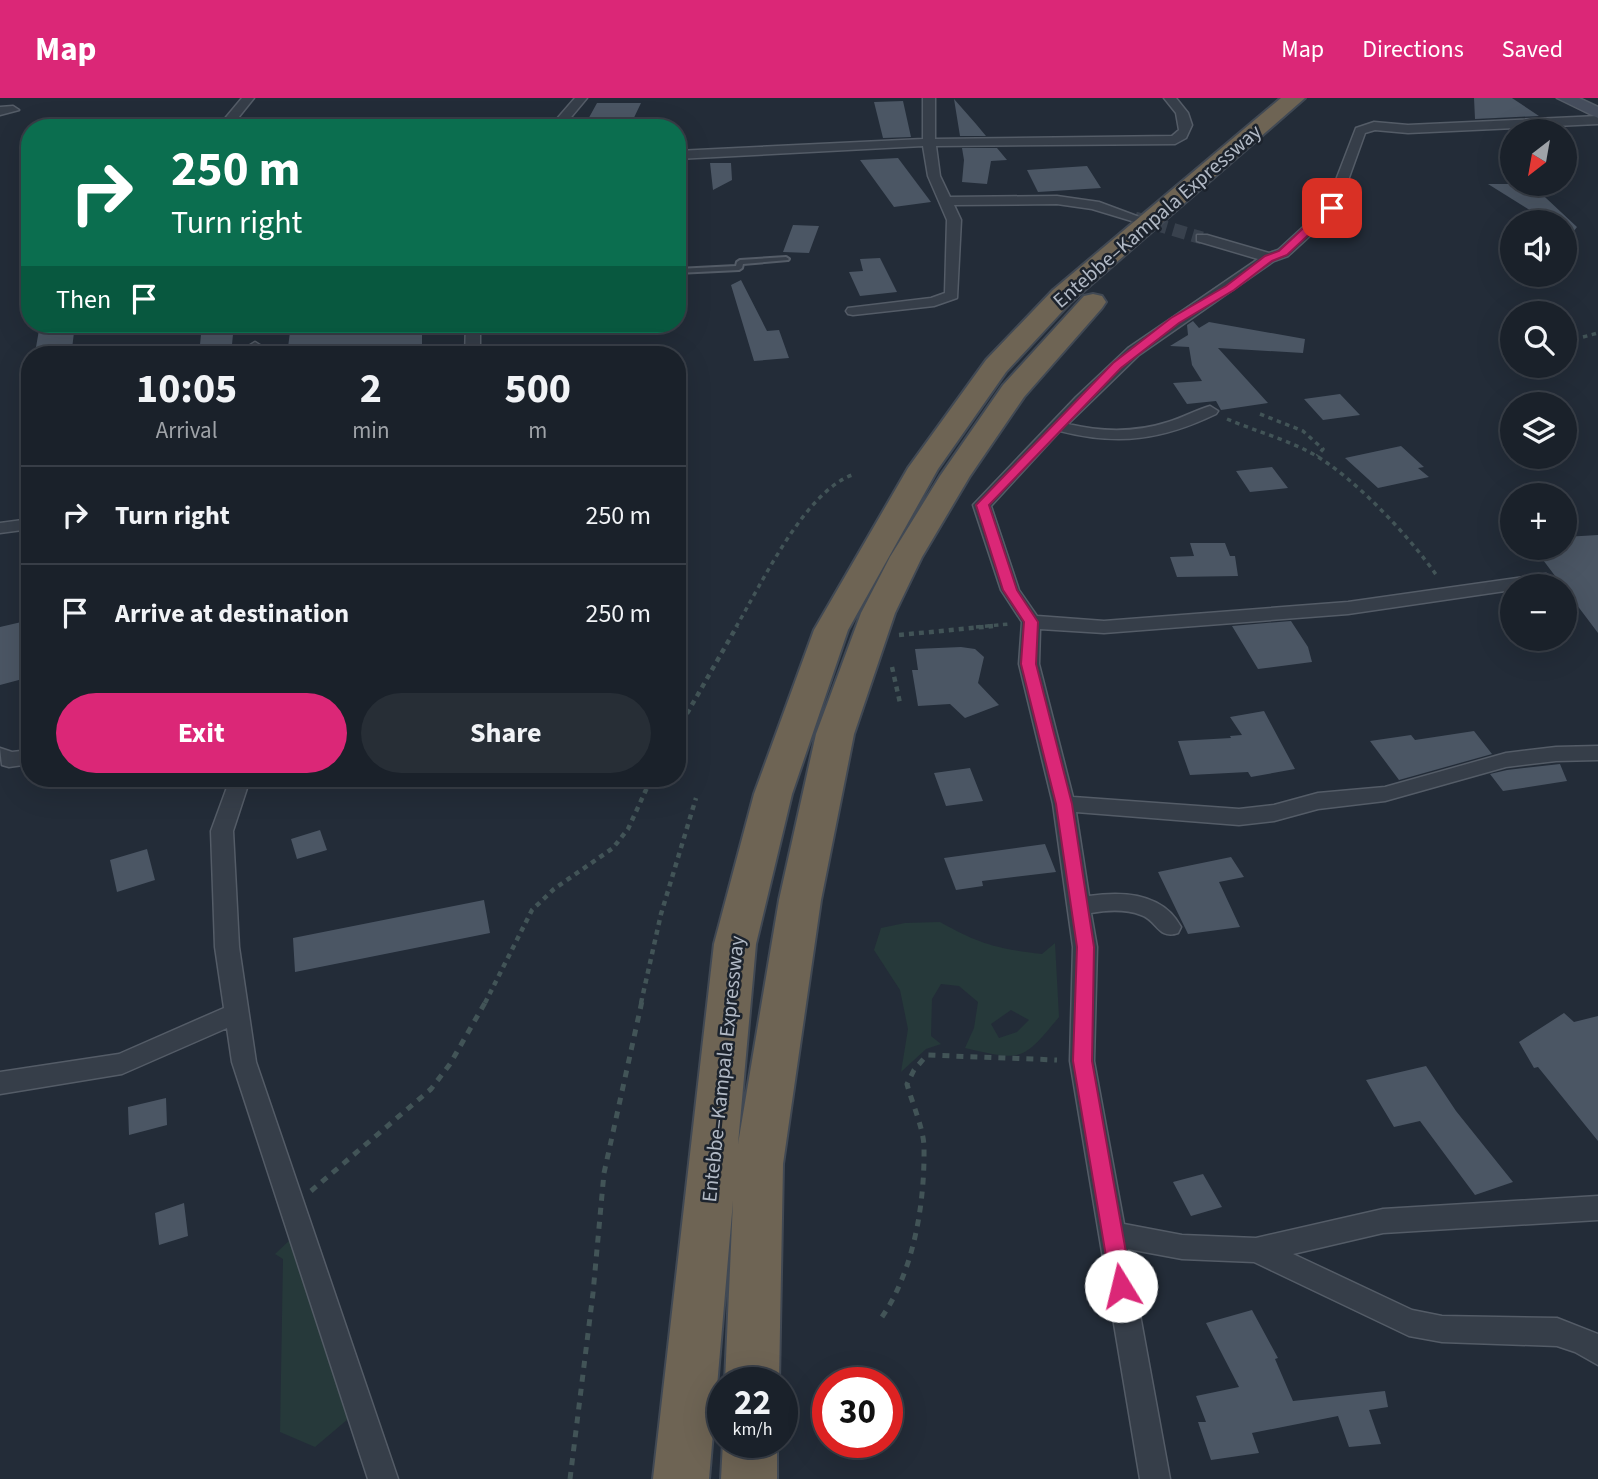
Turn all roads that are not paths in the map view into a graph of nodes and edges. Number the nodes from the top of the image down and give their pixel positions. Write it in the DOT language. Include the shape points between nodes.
graph roads {
  1 [pos="248,98"];
  2 [pos="581,98"];
  3 [pos="929,98"];
  4 [pos="1170,98"];
  5 [pos="1294,98"];
  6 [pos="1322,98"];
  7 [pos="1565,98"];
  8 [pos="13,110"];
  9 [pos="0,111"];
  10 [pos="1598,113"];
  11 [pos="230,119"];
  12 [pos="563,119"];
  13 [pos="1598,120"];
  14 [pos="929,143"];
  15 [pos="686,154"];
  16 [pos="947,201"];
  17 [pos="1135,218"];
  18 [pos="1202,238"];
  19 [pos="1269,258"];
  20 [pos="786,259"];
  21 [pos="686,271"];
  22 [pos="853,311"];
  23 [pos="1210,411"];
  24 [pos="1058,426"];
  25 [pos="21,525"];
  26 [pos="0,528"];
  27 [pos="1500,586"];
  28 [pos="1031,622"];
  29 [pos="1598,753"];
  30 [pos="237,787"];
  31 [pos="1064,804"];
  32 [pos="1079,906"];
  33 [pos="1170,927"];
  34 [pos="236,1013"];
  35 [pos="0,1083"];
  36 [pos="1598,1208"];
  37 [pos="1113,1234"];
  38 [pos="1256,1250"];
  39 [pos="1598,1351"];
  40 [pos="752,1367"];
  41 [pos="750,1458"];
  42 [pos="383,1479"];
  43 [pos="681,1479"];
  44 [pos="749,1479"];
  45 [pos="1155,1479"];
  1 -- 11 [label="street"];
  2 -- 12 [label="street"];
  3 -- 14 [label="street"];
  4 -- 14 [label="street" via="1185,114 1186,129 1175,140"];
  5 -- 43 [label="highway, Entebbe–Kampala Expressway" via="1062,296 996,366 923,468 831,630 773,794 735,944"];
  6 -- 40 [label="highway, Entebbe–Kampala Expressway" via="1139,257 1070,325 1013,391 955,476 877,613 835,734 800,900 759,1164"];
  7 -- 10 [label="main road"];
  8 -- 9 [label="street"];
  13 -- 19 [label="street" via="1360,131 1332,208 1283,253"];
  14 -- 15 [label="street"];
  14 -- 16 [label="street" via="934,176"];
  16 -- 17 [label="street" via="1057,200"];
  16 -- 22 [label="street" via="954,220 952,295 934,302"];
  18 -- 19 [label="street"];
  19 -- 24 [label="street" via="1230,288 1175,320 1117,366"];
  20 -- 21 [label="lane" via="740,262 739,268"];
  23 -- 24 [label="street" via="1188,422 1125,435"];
  24 -- 28 [label="street" via="982,505 1010,590"];
  25 -- 26 [label="street"];
  27 -- 28 [label="street" via="1348,608 1104,627"];
  28 -- 31 [label="street" via="1028,664"];
  29 -- 31 [label="street" via="1506,760 1385,794 1318,801 1239,817"];
  30 -- 34 [label="street" via="222,831 227,947"];
  31 -- 32 [label="street"];
  32 -- 33 [label="street" via="1114,901 1151,908"];
  32 -- 37 [label="street" via="1086,947 1082,1061"];
  34 -- 35 [label="street" via="122,1064"];
  34 -- 42 [label="street" via="244,1062"];
  36 -- 38 [label="street" via="1383,1221"];
  37 -- 38 [label="street" via="1182,1247"];
  37 -- 45 [label="street"];
  38 -- 39 [label="street" via="1409,1323 1442,1329 1557,1332"];
  41 -- 44 [label="highway"];
}
